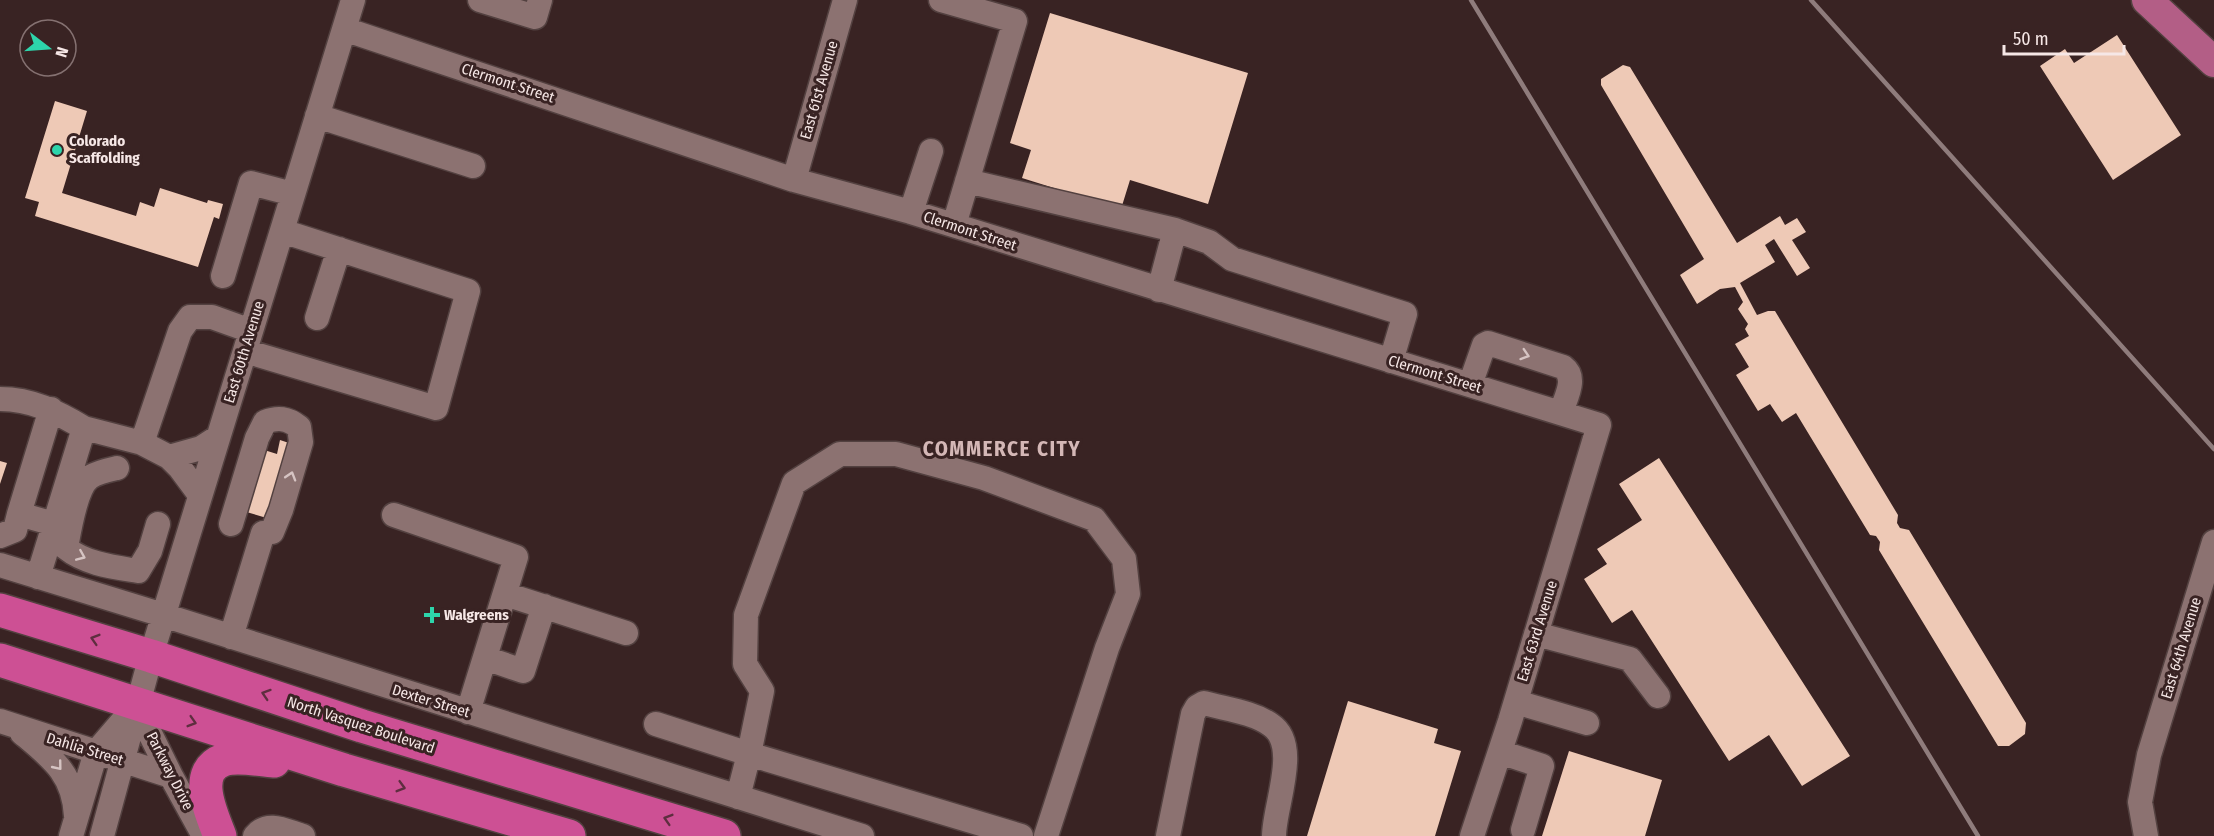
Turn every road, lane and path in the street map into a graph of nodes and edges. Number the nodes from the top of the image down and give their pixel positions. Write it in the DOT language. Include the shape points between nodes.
graph roads {
  1 [pos="353,0"];
  2 [pos="480,0"];
  3 [pos="540,0"];
  4 [pos="845,0"];
  5 [pos="941,0"];
  6 [pos="2147,0"];
  7 [pos="344,29"];
  8 [pos="2214,62"];
  9 [pos="318,116"];
  10 [pos="931,151"];
  11 [pos="473,166"];
  12 [pos="794,180"];
  13 [pos="967,181"];
  14 [pos="293,194"];
  15 [pos="910,212"];
  16 [pos="954,225"];
  17 [pos="1175,230"];
  18 [pos="282,231"];
  19 [pos="339,249"];
  20 [pos="223,276"];
  21 [pos="1159,290"];
  22 [pos="317,318"];
  23 [pos="248,341"];
  24 [pos="1391,361"];
  25 [pos="1470,385"];
  26 [pos="0,399"];
  27 [pos="51,409"];
  28 [pos="1561,413"];
  29 [pos="1599,425"];
  30 [pos="84,428"];
  31 [pos="218,437"];
  32 [pos="142,443"];
  33 [pos="169,457"];
  34 [pos="117,468"];
  35 [pos="200,495"];
  36 [pos="394,515"];
  37 [pos="54,524"];
  38 [pos="231,524"];
  39 [pos="158,525"];
  40 [pos="11,527"];
  41 [pos="2214,542"];
  42 [pos="0,566"];
  43 [pos="38,577"];
  44 [pos="505,594"];
  45 [pos="544,606"];
  46 [pos="0,610"];
  47 [pos="163,615"];
  48 [pos="626,633"];
  49 [pos="1536,634"];
  50 [pos="231,637"];
  51 [pos="151,656"];
  52 [pos="485,658"];
  53 [pos="0,660"];
  54 [pos="1658,696"];
  55 [pos="1516,702"];
  56 [pos="136,705"];
  57 [pos="468,712"];
  58 [pos="1587,723"];
  59 [pos="8,724"];
  60 [pos="656,724"];
  61 [pos="96,752"];
  62 [pos="1500,753"];
  63 [pos="749,754"];
  64 [pos="122,760"];
  65 [pos="344,770"];
  66 [pos="171,776"];
  67 [pos="738,797"];
  68 [pos="73,829"];
  69 [pos="1523,830"];
  70 [pos="102,836"];
  71 [pos="204,836"];
  72 [pos="220,836"];
  73 [pos="255,836"];
  74 [pos="303,836"];
  75 [pos="569,836"];
  76 [pos="724,836"];
  77 [pos="862,836"];
  78 [pos="1021,836"];
  79 [pos="1046,836"];
  80 [pos="1168,836"];
  81 [pos="1274,836"];
  82 [pos="1472,836"];
  83 [pos="2146,836"];
  1 -- 7 [label="street, East 60th Avenue"];
  2 -- 3 [label="street" via="535,17"];
  4 -- 12 [label="street, East 61st Avenue"];
  5 -- 13 [label="street" via="1015,21"];
  6 -- 8 [label="main road"];
  7 -- 9 [label="street, East 60th Avenue"];
  7 -- 12 [label="street, Clermont Street"];
  9 -- 11 [label="street"];
  9 -- 14 [label="street, East 60th Avenue"];
  10 -- 15 [label="street"];
  12 -- 15 [label="street, Clermont Street"];
  13 -- 16 [label="street"];
  13 -- 17 [label="street" via="1142,214"];
  14 -- 18 [label="street, East 60th Avenue"];
  14 -- 20 [label="street" via="251,183"];
  15 -- 16 [label="street, Clermont Street"];
  16 -- 21 [label="street, Clermont Street"];
  17 -- 21 [label="street"];
  17 -- 24 [label="street" via="1209,242 1232,259 1404,315"];
  18 -- 19 [label="street"];
  18 -- 23 [label="street, East 60th Avenue"];
  19 -- 22 [label="street"];
  19 -- 23 [label="street" via="468,291 436,408"];
  21 -- 24 [label="street, Clermont Street"];
  23 -- 31 [label="street, East 60th Avenue"];
  23 -- 32 [label="street" via="212,317 190,317 180,331"];
  24 -- 25 [label="street, Clermont Street"];
  25 -- 28 [label="street, Clermont Street"];
  25 -- 28 [label="street, one-way" via="1484,345 1488,344 1563,367 1571,379"];
  26 -- 27 [label="street"];
  27 -- 30 [label="street"];
  27 -- 40 [label="street"];
  28 -- 29 [label="street, Clermont Street"];
  29 -- 49 [label="street, East 63rd Avenue"];
  30 -- 32 [label="street"];
  30 -- 37 [label="street"];
  31 -- 33 [label="street" via="201,448"];
  31 -- 35 [label="street, East 60th Avenue"];
  32 -- 33 [label="street"];
  33 -- 35 [label="street"];
  34 -- 39 [label="street, one-way" via="88,478 81,489 66,548 76,556 138,571"];
  35 -- 47 [label="street, East 60th Avenue"];
  36 -- 44 [label="street" via="516,557"];
  37 -- 40 [label="street"];
  37 -- 43 [label="street"];
  50 -- 38 [label="street, one-way" via="267,532 281,510 301,442 299,427 288,420 275,418 265,422"];
  41 -- 83 [label="street, East 64th Avenue" via="2149,755 2140,802"];
  42 -- 43 [label="street, Dexter Street"];
  43 -- 47 [label="street, Dexter Street"];
  44 -- 45 [label="street"];
  44 -- 52 [label="street"];
  45 -- 48 [label="street"];
  45 -- 52 [label="street" via="523,672"];
  51 -- 46 [label="highway, North Vasquez Boulevard, one-way"];
  47 -- 50 [label="street, Dexter Street"];
  47 -- 51 [label="street, East 60th Avenue"];
  49 -- 54 [label="street" via="1630,659"];
  49 -- 55 [label="street, East 63rd Avenue"];
  50 -- 57 [label="street, Dexter Street"];
  51 -- 56 [label="street, East 60th Avenue"];
  76 -- 51 [label="highway, North Vasquez Boulevard, one-way" via="362,726"];
  52 -- 57 [label="street"];
  53 -- 56 [label="highway"];
  55 -- 58 [label="street"];
  55 -- 62 [label="street, East 63rd Avenue"];
  56 -- 61 [label="street, East 60th Avenue"];
  56 -- 64 [label="street, East 60th Avenue"];
  56 -- 65 [label="highway, one-way"];
  56 -- 66 [label="street, Parkway Drive"];
  57 -- 67 [label="street, Dexter Street"];
  59 -- 61 [label="street, Dahlia Street"];
  59 -- 68 [label="street, one-way" via="50,756 65,774 72,790"];
  60 -- 63 [label="street"];
  61 -- 64 [label="street, Dahlia Street"];
  61 -- 68 [label="street, East 60th Avenue"];
  62 -- 69 [label="street" via="1542,766"];
  62 -- 82 [label="street, East 63rd Avenue"];
  63 -- 67 [label="street"];
  63 -- 78 [label="street"];
  63 -- 79 [label="street" via="762,691 745,664 746,615 794,483 840,454 896,454 973,475 1094,519 1124,560 1128,594"];
  64 -- 66 [label="street, Dahlia Street"];
  64 -- 70 [label="street, East 60th Avenue"];
  65 -- 72 [label="highway" via="274,761 223,760 208,776 205,792"];
  65 -- 75 [label="highway, one-way"];
  66 -- 71 [label="street, Parkway Drive"];
  67 -- 77 [label="street, Dexter Street"];
  73 -- 74 [label="street" via="271,826"];
  80 -- 81 [label="street" via="1193,714 1204,703 1260,719 1273,726 1283,739 1286,754"];
}
